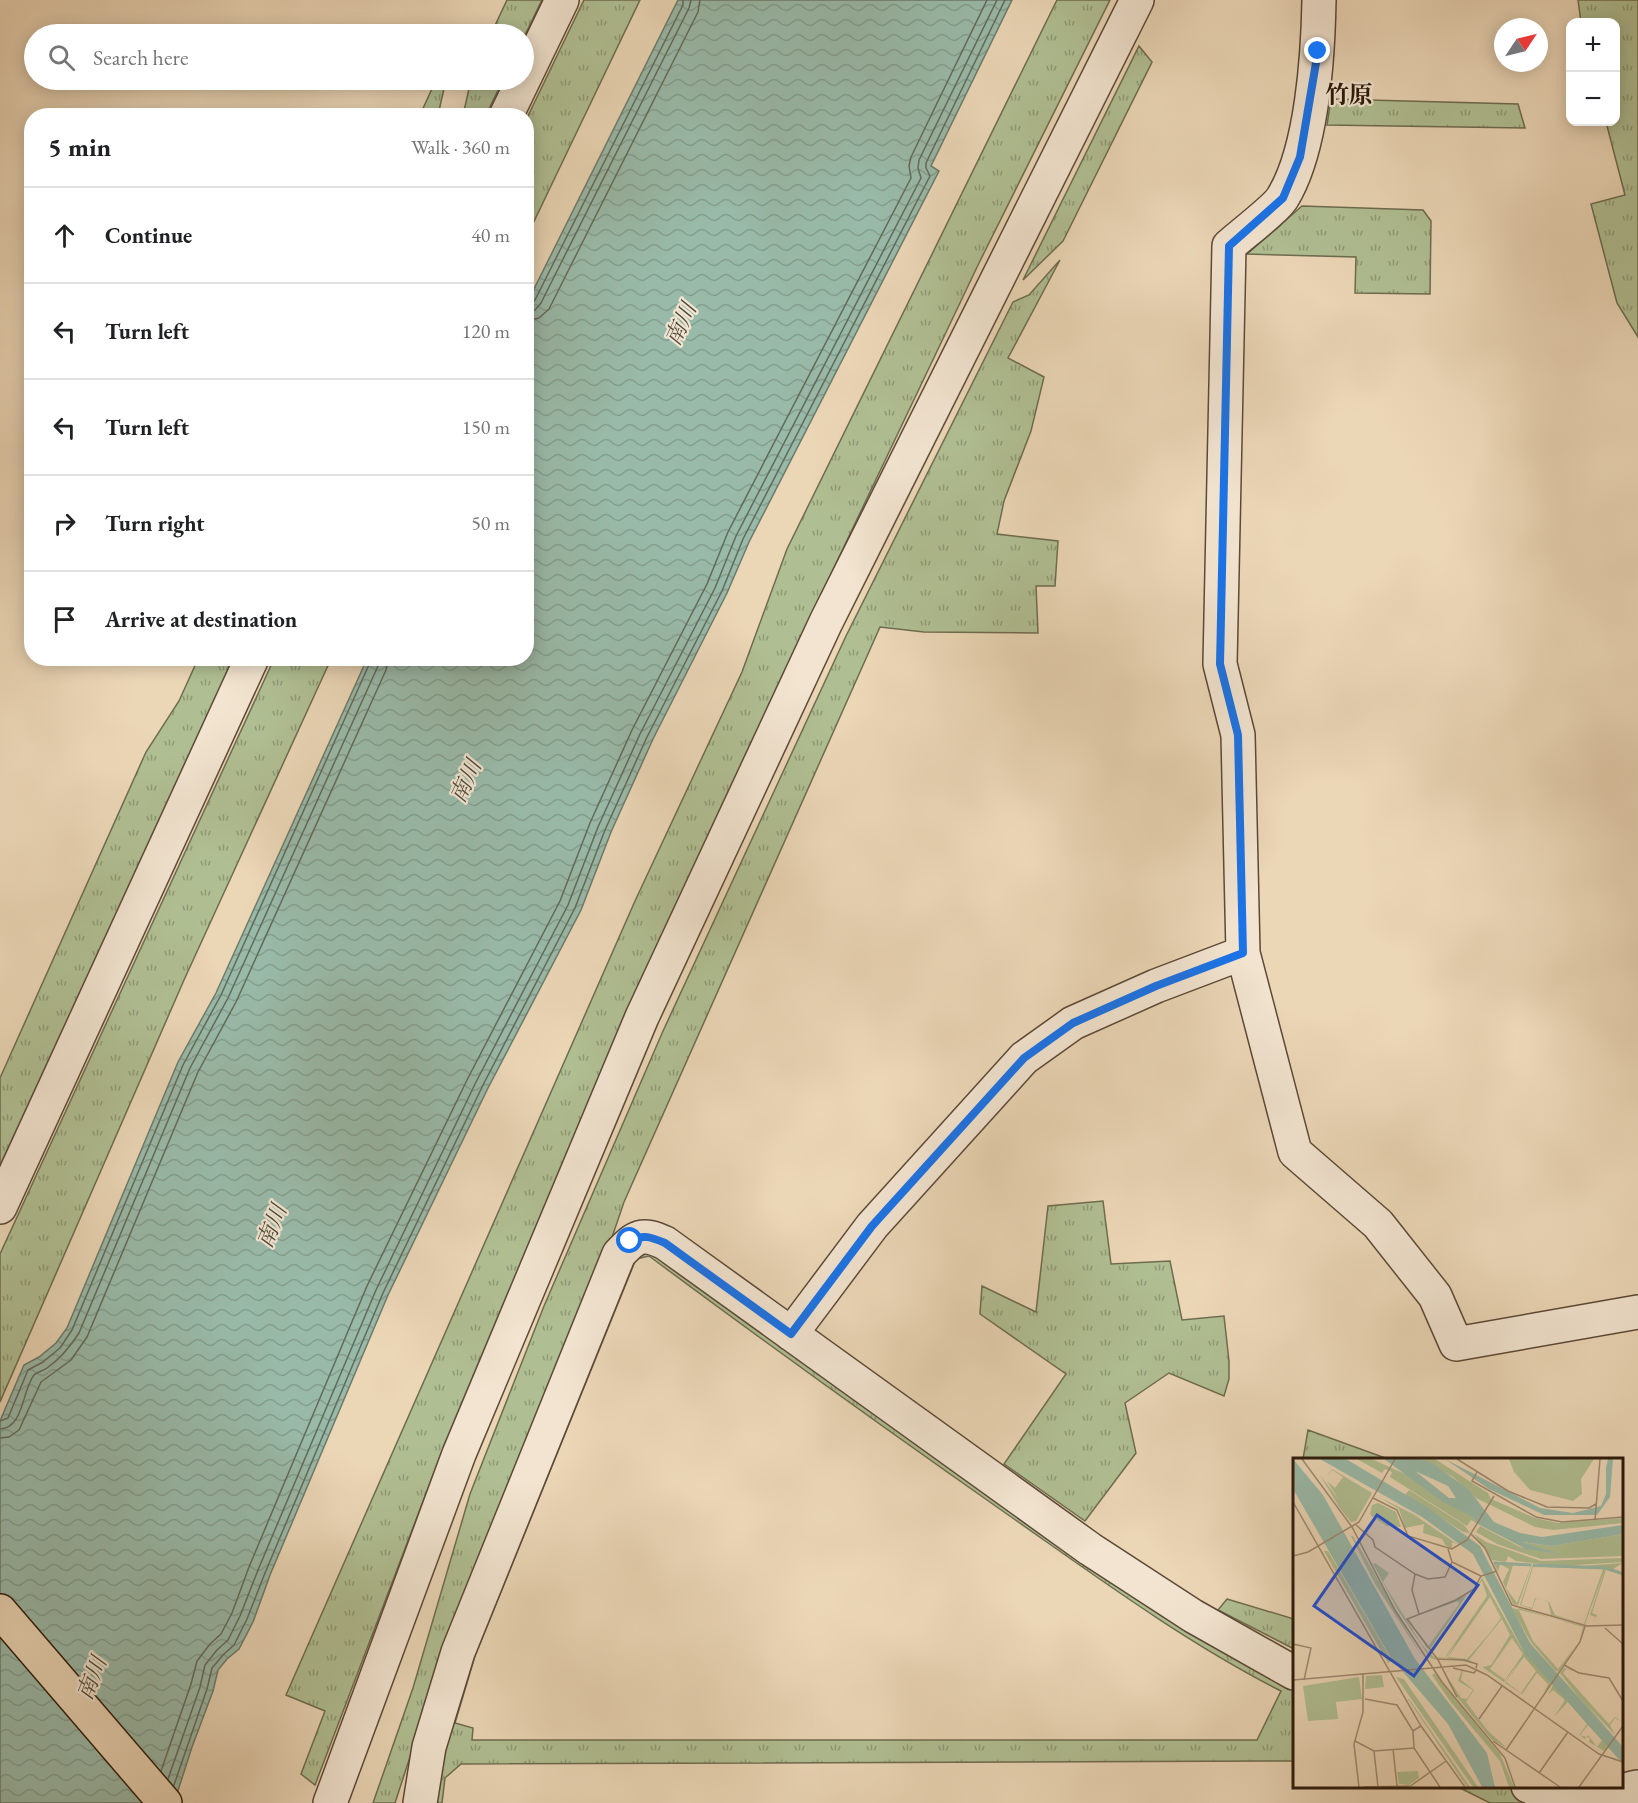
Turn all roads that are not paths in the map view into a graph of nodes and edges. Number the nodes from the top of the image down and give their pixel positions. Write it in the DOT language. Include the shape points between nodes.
graph roads {
  1 [pos="562,0"];
  2 [pos="1137,0"];
  3 [pos="1319,0"];
  4 [pos="534,58"];
  5 [pos="519,90"];
  6 [pos="510,108"];
  7 [pos="248,666"];
  8 [pos="1243,953"];
  9 [pos="0,1207"];
  10 [pos="1638,1312"];
  11 [pos="791,1334"];
  12 [pos="0,1611"];
  13 [pos="1293,1672"];
  14 [pos="1638,1787"];
  15 [pos="1532,1788"];
  16 [pos="165,1803"];
  17 [pos="330,1803"];
  18 [pos="420,1803"];
  1 -- 4 [label="street"];
  2 -- 17 [label="street" via="826,622 642,1017 459,1454"];
  3 -- 8 [label="street" via="1318,51 1300,157 1283,198 1229,246 1220,664 1238,735"];
  5 -- 6 [label="street"];
  7 -- 9 [label="street"];
  8 -- 10 [label="street" via="1295,1152 1378,1224 1435,1296 1456,1344"];
  8 -- 11 [label="street" via="1073,1023 1024,1058 872,1226"];
  11 -- 13 [label="street" via="1090,1549 1193,1616"];
  11 -- 18 [label="street" via="650,1236 630,1241 619,1254 458,1652 429,1747"];
  12 -- 16 [label="main road"];
  14 -- 15 [label="street" via="1576,1800"];
}
